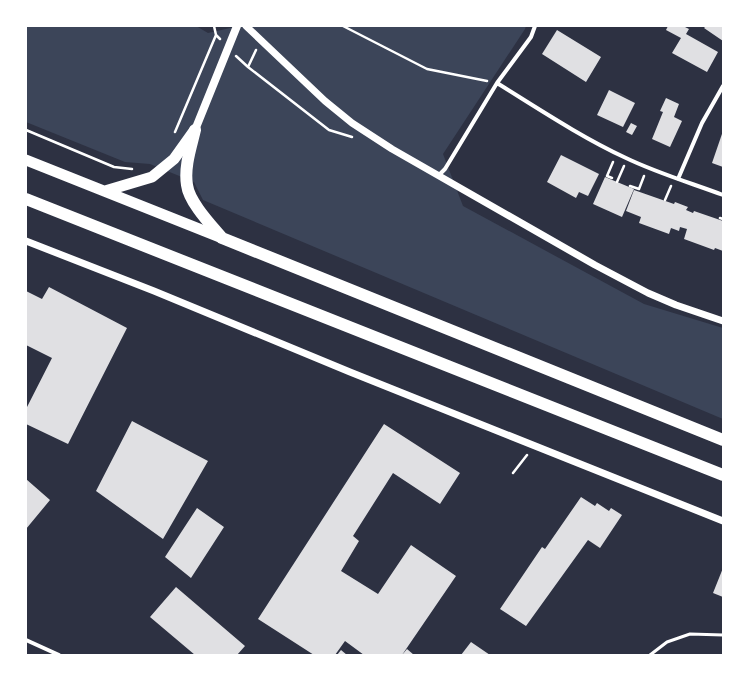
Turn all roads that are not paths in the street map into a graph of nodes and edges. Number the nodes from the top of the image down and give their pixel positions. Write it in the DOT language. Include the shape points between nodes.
graph roads {
  1 [pos="237,26"];
  2 [pos="246,26"];
  3 [pos="535,26"];
  4 [pos="497,83"];
  5 [pos="723,86"];
  6 [pos="195,130"];
  7 [pos="26,160"];
  8 [pos="438,176"];
  9 [pos="676,178"];
  10 [pos="106,191"];
  11 [pos="723,195"];
  12 [pos="26,199"];
  13 [pos="222,238"];
  14 [pos="26,241"];
  15 [pos="723,321"];
  16 [pos="723,440"];
  17 [pos="723,475"];
  18 [pos="723,521"];
  19 [pos="723,635"];
  20 [pos="26,640"];
  21 [pos="59,655"];
  22 [pos="650,655"];
  1 -- 6 [label="main road"];
  2 -- 8 [label="street" via="308,86 352,123"];
  3 -- 4 [label="street" via="531,37"];
  4 -- 8 [label="street" via="445,169"];
  4 -- 9 [label="street" via="617,154"];
  5 -- 9 [label="street"];
  6 -- 10 [label="highway" via="174,160 152,177"];
  6 -- 13 [label="highway" via="187,167 187,186 195,204"];
  7 -- 10 [label="highway"];
  8 -- 15 [label="street" via="648,293"];
  9 -- 11 [label="street"];
  10 -- 13 [label="highway"];
  12 -- 17 [label="highway"];
  13 -- 16 [label="highway"];
  14 -- 18 [label="street"];
  19 -- 22 [label="lane" via="690,634 667,642"];
  20 -- 21 [label="street"];
}
